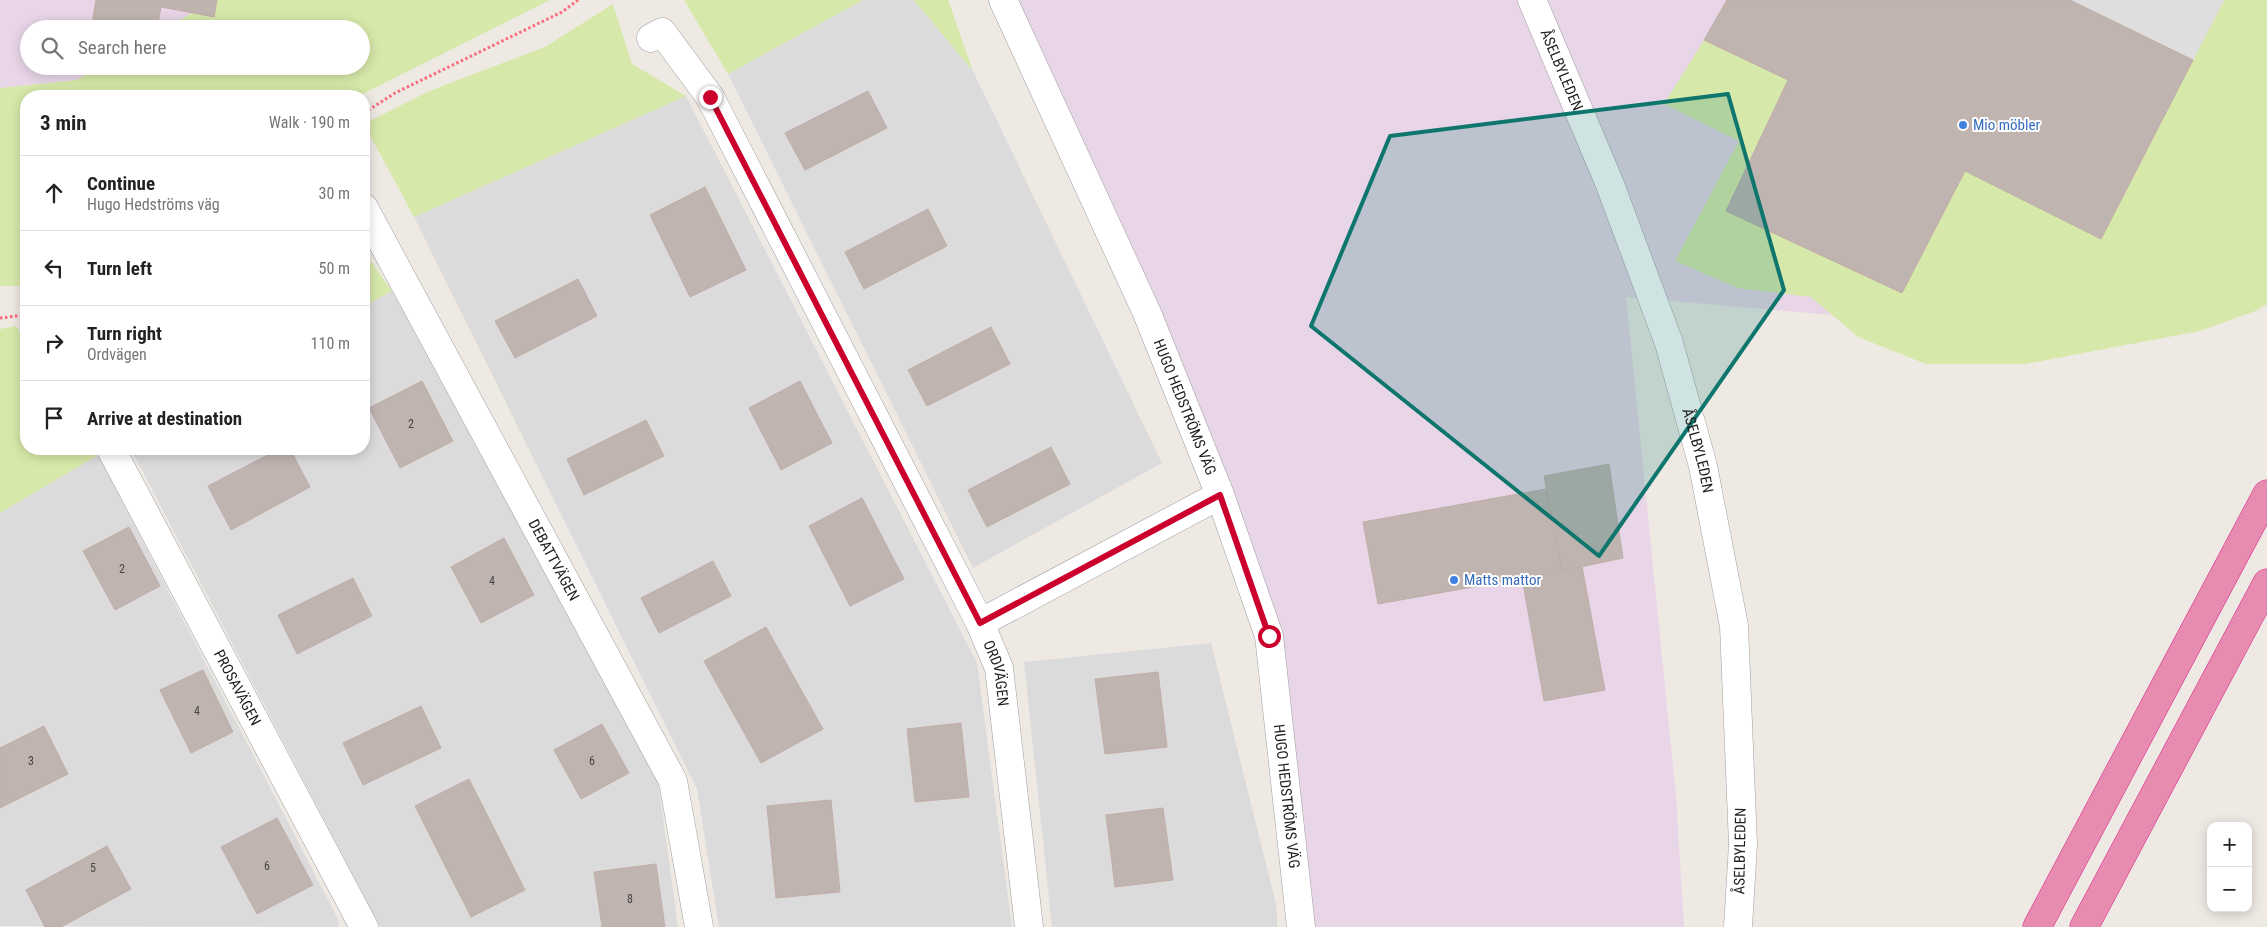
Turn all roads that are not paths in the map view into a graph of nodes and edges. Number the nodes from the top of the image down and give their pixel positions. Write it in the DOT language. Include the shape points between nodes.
graph roads {
  1 [pos="1003,0"];
  2 [pos="1532,0"];
  3 [pos="651,38"];
  4 [pos="370,219"];
  5 [pos="114,455"];
  6 [pos="2267,494"];
  7 [pos="1220,495"];
  8 [pos="2267,583"];
  9 [pos="980,623"];
  10 [pos="364,927"];
  11 [pos="699,927"];
  12 [pos="1029,927"];
  13 [pos="1301,927"];
  14 [pos="1738,927"];
  15 [pos="2037,927"];
  16 [pos="2084,927"];
  1 -- 7 [label="street, HUGO HEDSTRÖMS VÄG" via="1147,313"];
  2 -- 14 [label="street, ÅSELBYLEDEN" via="1609,182 1666,334 1703,466 1734,626 1743,844"];
  3 -- 9 [label="street, ORDVÄGEN" via="662,32 710,97"];
  4 -- 11 [label="street, DEBATTVÄGEN" via="673,781"];
  5 -- 10 [label="street, PROSAVÄGEN"];
  6 -- 15 [label="highway"];
  7 -- 9 [label="street"];
  7 -- 13 [label="street, HUGO HEDSTRÖMS VÄG" via="1269,636"];
  8 -- 16 [label="highway"];
  9 -- 12 [label="street, ORDVÄGEN" via="999,668"];
}
